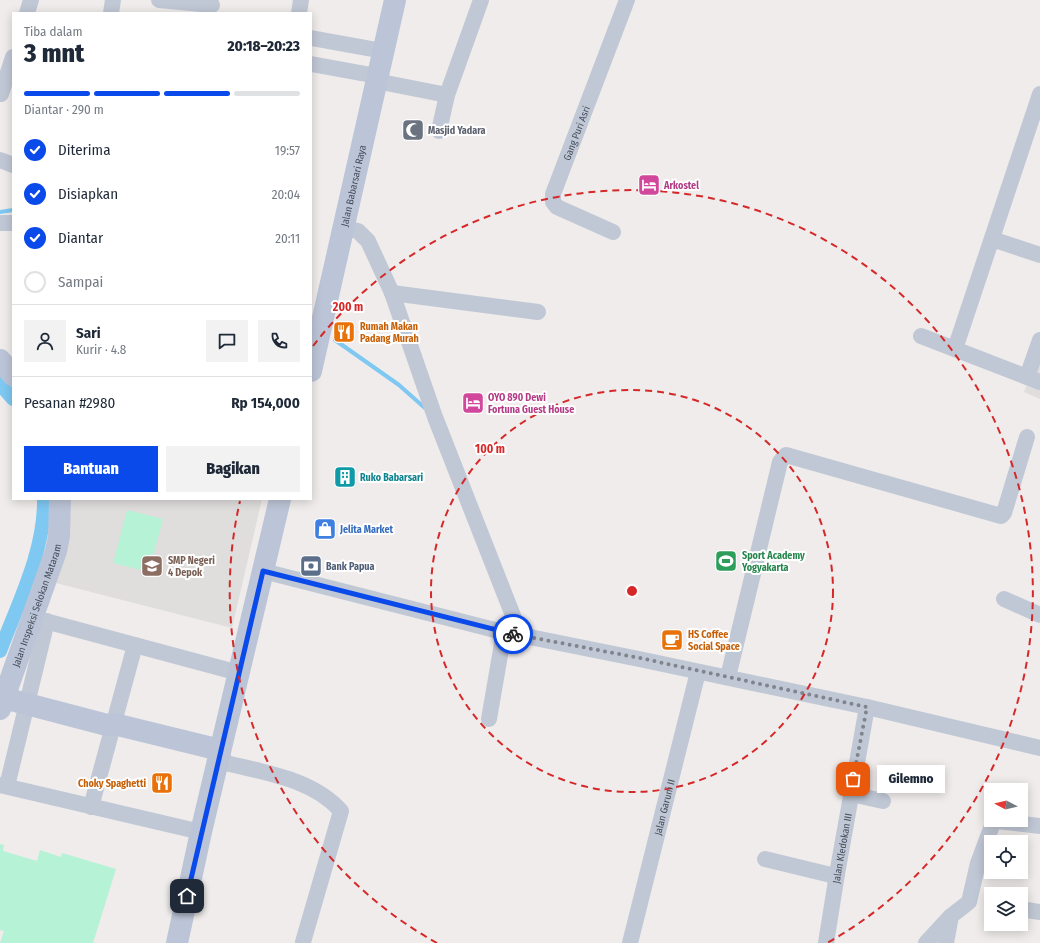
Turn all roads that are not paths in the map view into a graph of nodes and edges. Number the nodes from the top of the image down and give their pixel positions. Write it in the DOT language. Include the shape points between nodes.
graph roads {
  1 [pos="31,0"];
  2 [pos="113,0"];
  3 [pos="159,0"];
  4 [pos="302,0"];
  5 [pos="394,0"];
  6 [pos="481,0"];
  7 [pos="627,0"];
  8 [pos="212,6"];
  9 [pos="26,12"];
  10 [pos="111,12"];
  11 [pos="299,12"];
  12 [pos="312,38"];
  13 [pos="383,50"];
  14 [pos="12,62"];
  15 [pos="312,64"];
  16 [pos="377,79"];
  17 [pos="5,94"];
  18 [pos="1040,94"];
  19 [pos="447,95"];
  20 [pos="439,131"];
  21 [pos="0,160"];
  22 [pos="12,165"];
  23 [pos="0,223"];
  24 [pos="12,223"];
  25 [pos="344,228"];
  26 [pos="613,232"];
  27 [pos="992,239"];
  28 [pos="1040,255"];
  29 [pos="392,293"];
  30 [pos="538,312"];
  31 [pos="921,336"];
  32 [pos="1040,340"];
  33 [pos="955,349"];
  34 [pos="0,360"];
  35 [pos="312,367"];
  36 [pos="12,374"];
  37 [pos="1034,380"];
  38 [pos="1027,437"];
  39 [pos="60,500"];
  40 [pos="280,500"];
  41 [pos="263,571"];
  42 [pos="1004,599"];
  43 [pos="1040,615"];
  44 [pos="40,620"];
  45 [pos="504,632"];
  46 [pos="521,636"];
  47 [pos="136,645"];
  48 [pos="698,672"];
  49 [pos="239,673"];
  50 [pos="728,677"];
  51 [pos="2,703"];
  52 [pos="26,704"];
  53 [pos="867,707"];
  54 [pos="489,719"];
  55 [pos="111,727"];
  56 [pos="1040,748"];
  57 [pos="219,757"];
  58 [pos="3,785"];
  59 [pos="851,794"];
  60 [pos="883,801"];
  61 [pos="92,806"];
  62 [pos="1040,826"];
  63 [pos="201,832"];
  64 [pos="765,859"];
  65 [pos="837,874"];
  66 [pos="1028,910"];
  67 [pos="1040,912"];
  68 [pos="951,916"];
  69 [pos="303,942"];
  70 [pos="177,943"];
  71 [pos="630,943"];
  72 [pos="826,943"];
  73 [pos="926,943"];
  74 [pos="946,943"];
  1 -- 9 [label="street"];
  2 -- 10 [label="street"];
  3 -- 8 [label="street"];
  4 -- 11 [label="street"];
  5 -- 13 [label="street, Jalan Babarsari Raya"];
  6 -- 19 [label="street"];
  7 -- 26 [label="street, Gang Puri Asri" via="553,194 553,202 557,207"];
  12 -- 13 [label="street"];
  13 -- 16 [label="street, Jalan Babarsari Raya"];
  14 -- 17 [label="street"];
  15 -- 16 [label="street"];
  16 -- 19 [label="street"];
  16 -- 25 [label="street, Jalan Babarsari Raya"];
  18 -- 27 [label="street"];
  19 -- 20 [label="street"];
  21 -- 22 [label="street"];
  23 -- 24 [label="street"];
  25 -- 29 [label="street" via="358,231 368,241"];
  25 -- 35 [label="street, Jalan Babarsari Raya"];
  27 -- 28 [label="street"];
  27 -- 33 [label="street"];
  29 -- 30 [label="street"];
  29 -- 46 [label="street" via="435,417"];
  31 -- 33 [label="street"];
  32 -- 37 [label="street"];
  33 -- 37 [label="street"];
  34 -- 36 [label="street"];
  38 -- 50 [label="street" via="1001,516 786,455 783,457"];
  39 -- 44 [label="street, Jalan Inspeksi Selokan Mataram" via="56,551"];
  40 -- 41 [label="street"];
  41 -- 45 [label="street"];
  41 -- 49 [label="street"];
  42 -- 43 [label="street"];
  44 -- 47 [label="street"];
  44 -- 51 [label="street, Jalan Inspeksi Selokan Mataram"];
  44 -- 52 [label="street"];
  45 -- 46 [label="street"];
  45 -- 54 [label="street"];
  46 -- 48 [label="street"];
  47 -- 49 [label="street"];
  47 -- 55 [label="street"];
  48 -- 50 [label="street"];
  48 -- 71 [label="street, Jalan Garuni II"];
  49 -- 57 [label="street"];
  50 -- 53 [label="street"];
  51 -- 52 [label="street"];
  52 -- 55 [label="street"];
  52 -- 58 [label="street"];
  53 -- 56 [label="street"];
  53 -- 59 [label="street, Jalan Kledokan III"];
  55 -- 57 [label="street"];
  55 -- 61 [label="street"];
  57 -- 63 [label="street"];
  57 -- 69 [label="street" via="301,783 341,811"];
  58 -- 61 [label="street"];
  59 -- 60 [label="street"];
  59 -- 65 [label="street, Jalan Kledokan III"];
  61 -- 63 [label="street"];
  62 -- 68 [label="street" via="997,821 993,823 978,863 969,902"];
  63 -- 70 [label="street"];
  64 -- 65 [label="street" via="831,875"];
  65 -- 72 [label="street, Jalan Kledokan III"];
  66 -- 67 [label="street"];
  68 -- 73 [label="street"];
  68 -- 74 [label="street"];
}
